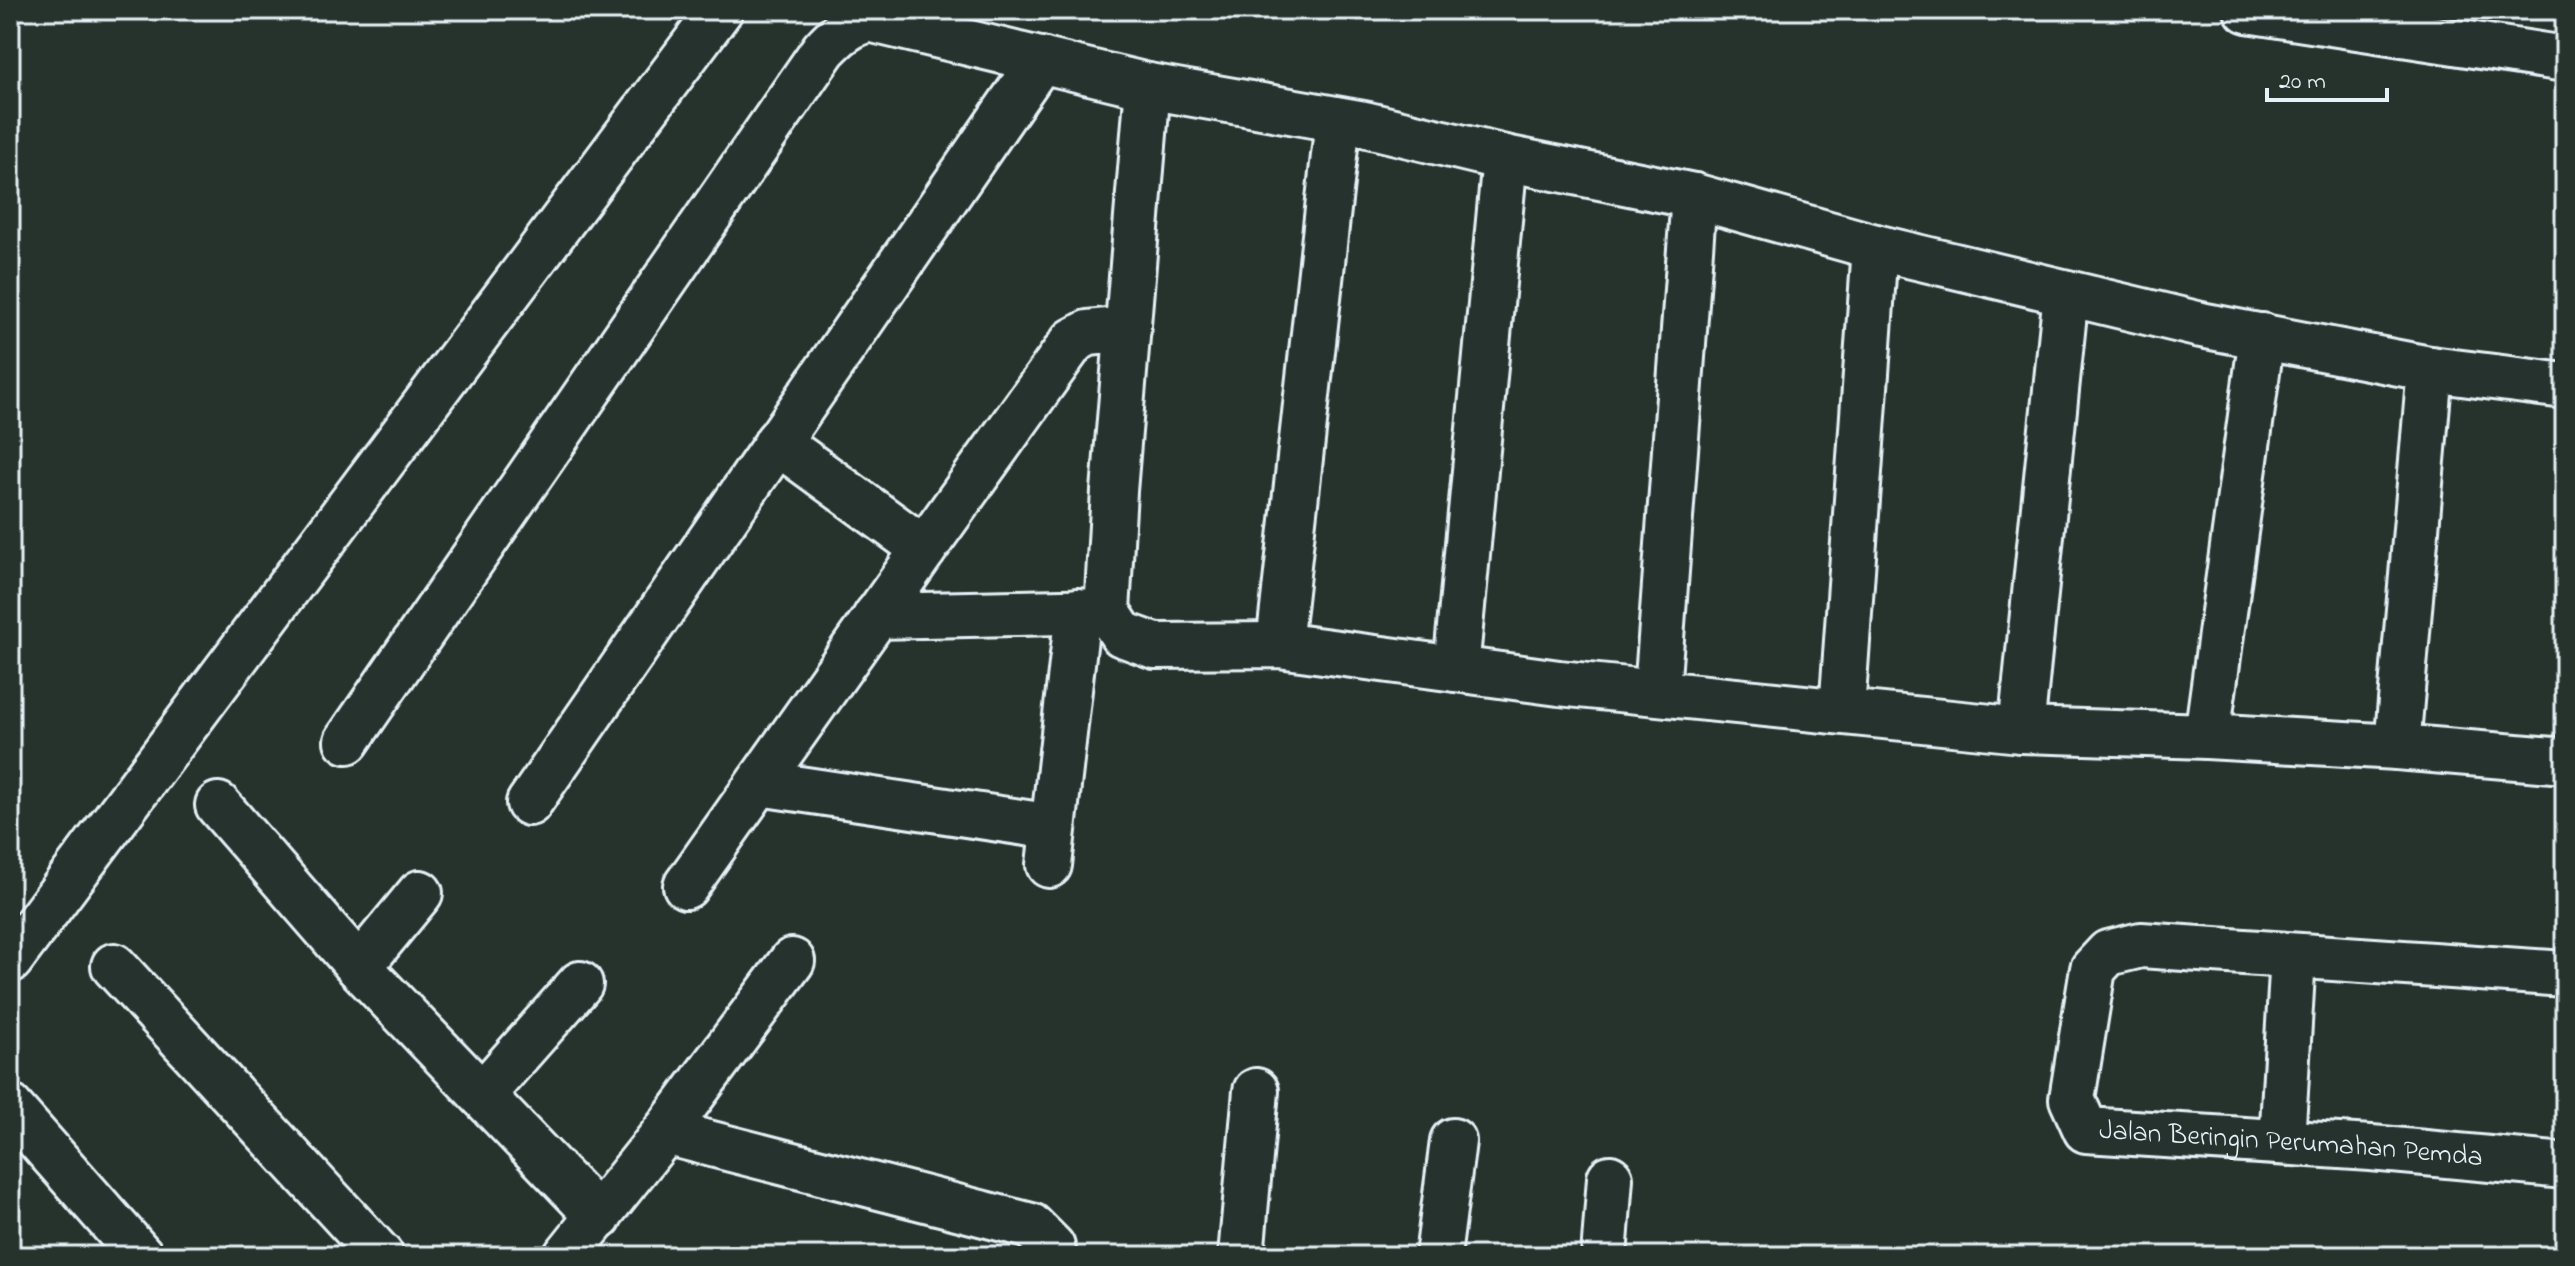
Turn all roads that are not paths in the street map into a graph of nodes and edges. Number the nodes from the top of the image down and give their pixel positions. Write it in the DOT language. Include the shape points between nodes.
graph roads {
  1 [pos="720,10"];
  2 [pos="2274,12"];
  3 [pos="2565,59"];
  4 [pos="1041,60"];
  5 [pos="1148,86"];
  6 [pos="1338,120"];
  7 [pos="1505,158"];
  8 [pos="1694,196"];
  9 [pos="1875,247"];
  10 [pos="2066,293"];
  11 [pos="1128,329"];
  12 [pos="2262,336"];
  13 [pos="2430,369"];
  14 [pos="2565,386"];
  15 [pos="777,442"];
  16 [pos="924,549"];
  17 [pos="1092,611"];
  18 [pos="876,616"];
  19 [pos="1279,645"];
  20 [pos="1456,669"];
  21 [pos="1657,692"];
  22 [pos="1842,711"];
  23 [pos="2021,730"];
  24 [pos="2207,736"];
  25 [pos="347,741"];
  26 [pos="2397,747"];
  27 [pos="2565,761"];
  28 [pos="759,783"];
  29 [pos="529,803"];
  30 [pos="218,805"];
  31 [pos="686,886"];
  32 [pos="420,893"];
  33 [pos="2293,956"];
  34 [pos="10,960"];
  35 [pos="792,961"];
  36 [pos="114,966"];
  37 [pos="359,967"];
  38 [pos="2565,974"];
  39 [pos="580,984"];
  40 [pos="1256,1091"];
  41 [pos="482,1095"];
  42 [pos="10,1107"];
  43 [pos="665,1132"];
  44 [pos="1453,1141"];
  45 [pos="2282,1142"];
  46 [pos="2565,1166"];
  47 [pos="1610,1178"];
  48 [pos="599,1217"];
  49 [pos="141,1256"];
  50 [pos="381,1256"];
  51 [pos="566,1256"];
  52 [pos="1054,1256"];
  53 [pos="1241,1256"];
  54 [pos="1438,1256"];
  55 [pos="1604,1256"];
  1 -- 34 [label="street"];
  2 -- 3 [label="street"];
  4 -- 5 [label="street"];
  4 -- 15 [label="street"];
  4 -- 25 [label="street" via="869,19 838,33"];
  5 -- 6 [label="street"];
  5 -- 11 [label="street"];
  6 -- 7 [label="street"];
  6 -- 19 [label="street"];
  7 -- 8 [label="street"];
  7 -- 20 [label="street"];
  8 -- 9 [label="street"];
  8 -- 21 [label="street"];
  9 -- 10 [label="street"];
  9 -- 22 [label="street"];
  10 -- 12 [label="street"];
  10 -- 23 [label="street"];
  11 -- 16 [label="street" via="1088,333 1073,341"];
  11 -- 17 [label="street" via="1114,491"];
  12 -- 13 [label="street"];
  12 -- 24 [label="street"];
  13 -- 14 [label="street"];
  13 -- 26 [label="street"];
  15 -- 16 [label="street"];
  15 -- 29 [label="street"];
  16 -- 18 [label="street"];
  17 -- 18 [label="street"];
  17 -- 19 [label="street" via="1122,634 1155,646"];
  17 -- 28 [label="street" via="1051,846"];
  18 -- 28 [label="street"];
  19 -- 20 [label="street"];
  20 -- 21 [label="street"];
  21 -- 22 [label="street"];
  22 -- 23 [label="street"];
  23 -- 24 [label="street"];
  24 -- 26 [label="street"];
  26 -- 27 [label="street"];
  28 -- 31 [label="street"];
  30 -- 37 [label="street"];
  32 -- 37 [label="street"];
  33 -- 38 [label="street, Jalan Beringin Perumahan Pemda"];
  33 -- 45 [label="street"];
  33 -- 45 [label="street, Jalan Beringin Perumahan Pemda" via="2141,945 2108,953 2093,969 2072,1099 2086,1130"];
  35 -- 43 [label="street"];
  36 -- 50 [label="street"];
  37 -- 41 [label="street"];
  39 -- 41 [label="street"];
  40 -- 53 [label="street"];
  41 -- 48 [label="street"];
  42 -- 49 [label="street"];
  43 -- 48 [label="street"];
  43 -- 52 [label="street" via="1031,1226"];
  44 -- 54 [label="street"];
  45 -- 46 [label="street, Jalan Beringin Perumahan Pemda"];
  47 -- 55 [label="street"];
  48 -- 51 [label="street"];
}
